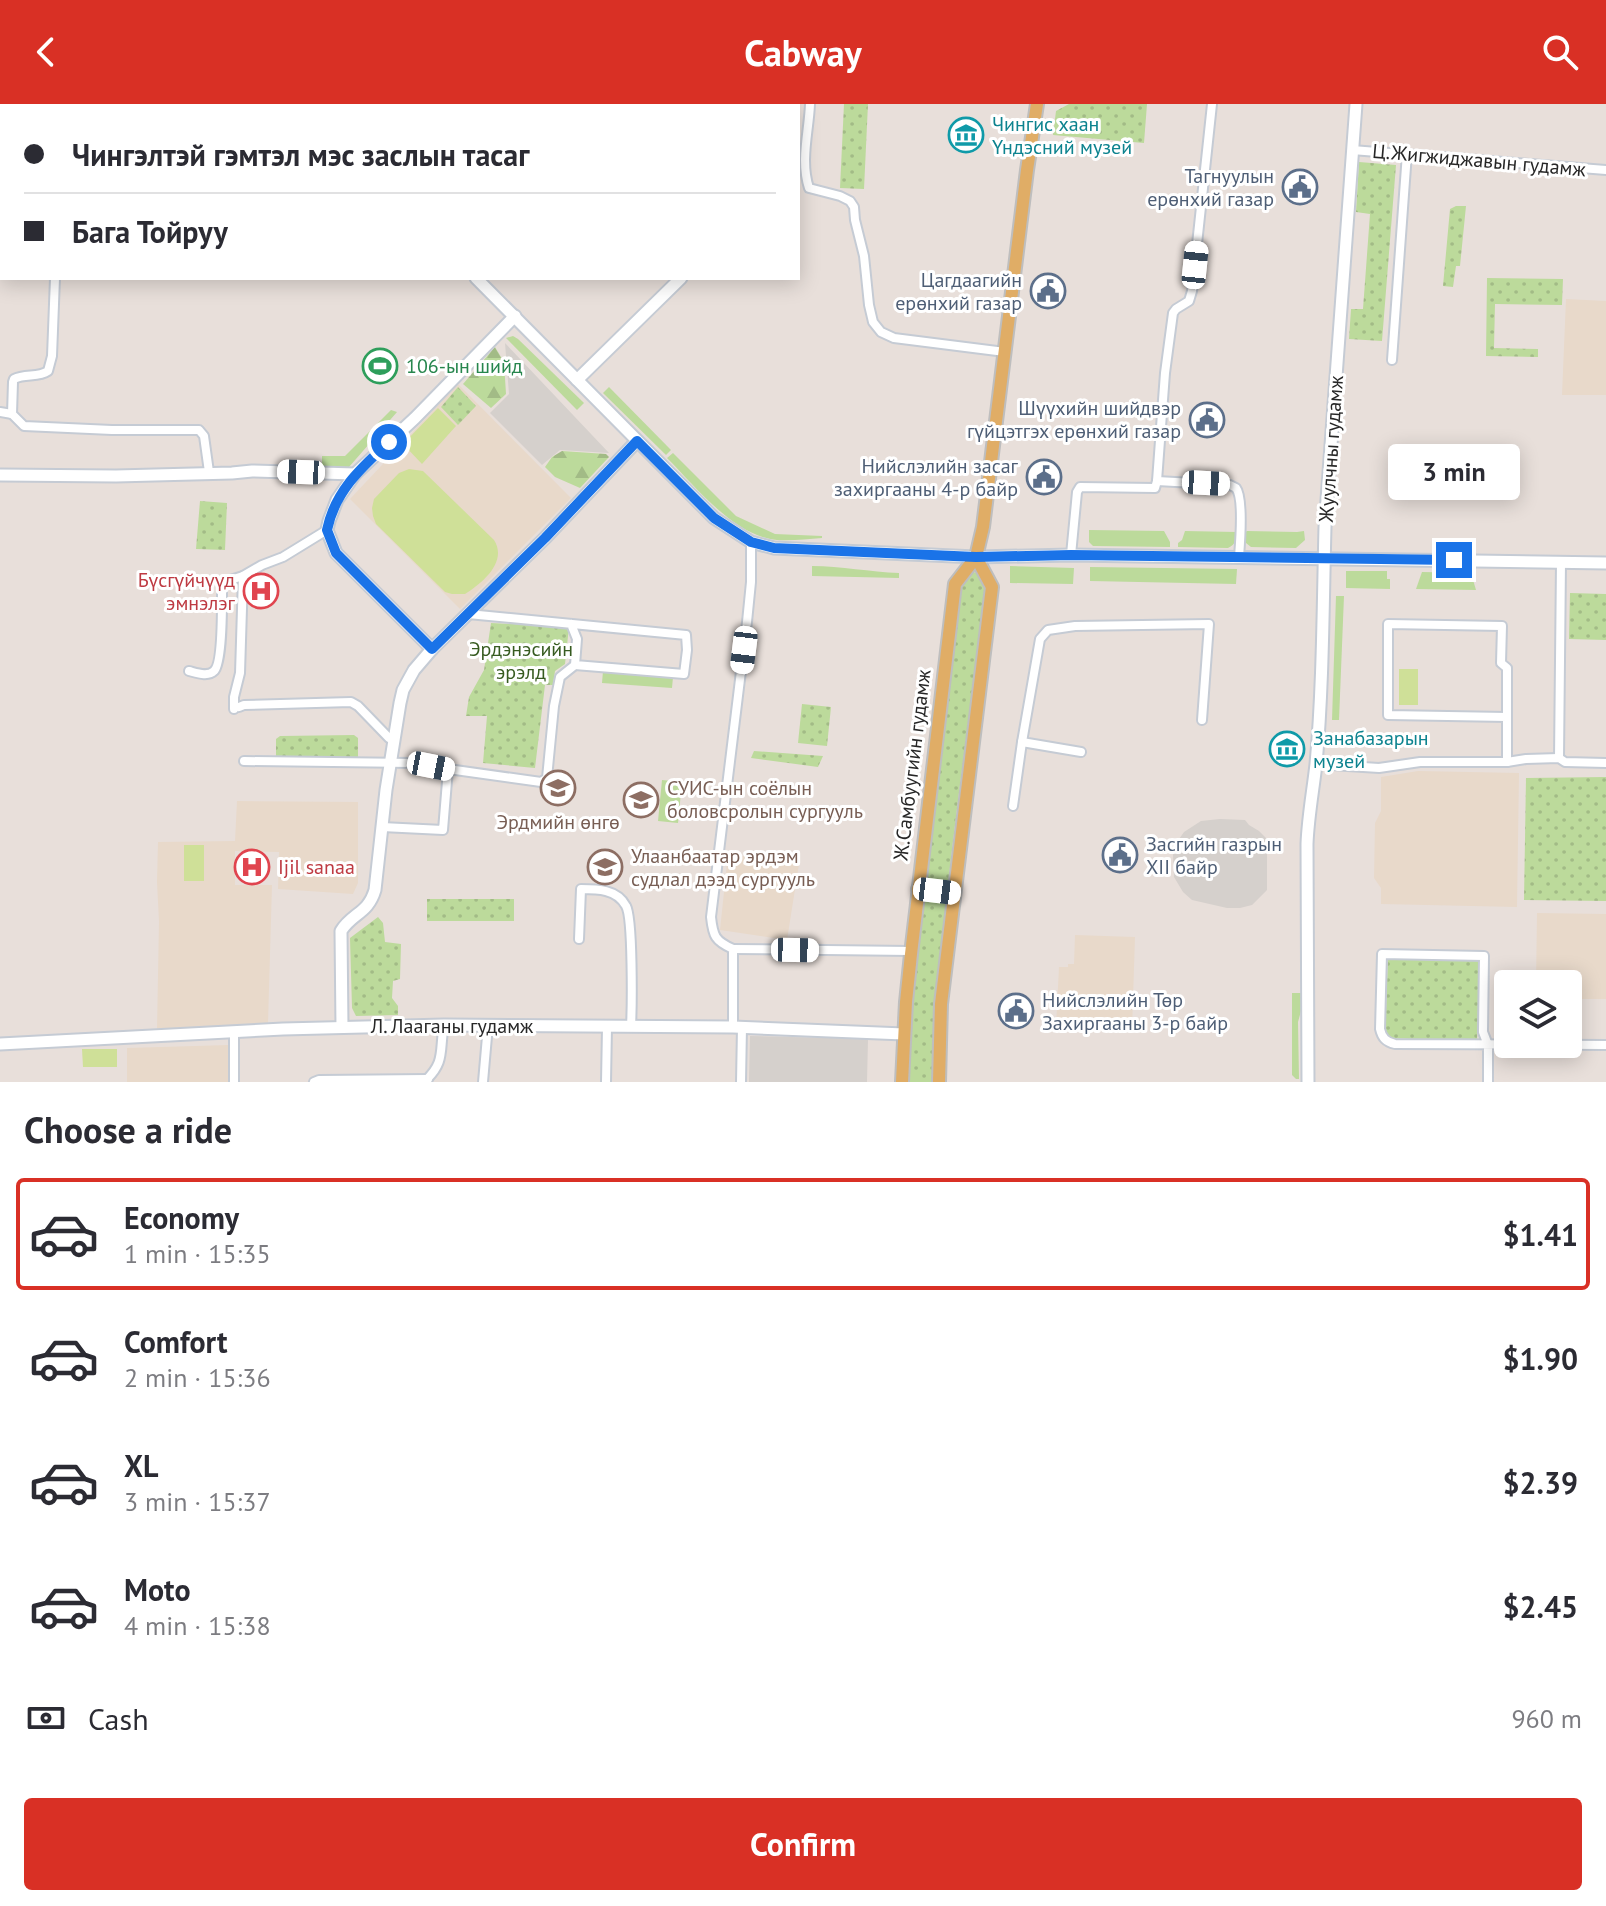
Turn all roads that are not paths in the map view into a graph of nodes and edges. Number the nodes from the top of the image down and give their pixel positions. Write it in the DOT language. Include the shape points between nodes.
graph roads {
  1 [pos="445,104"];
  2 [pos="630,104"];
  3 [pos="810,104"];
  4 [pos="1212,104"];
  5 [pos="1356,104"];
  6 [pos="1037,105"];
  7 [pos="1352,150"];
  8 [pos="1407,153"];
  9 [pos="1606,170"];
  10 [pos="55,280"];
  11 [pos="478,280"];
  12 [pos="679,280"];
  13 [pos="515,316"];
  14 [pos="1005,352"];
  15 [pos="1392,360"];
  16 [pos="577,380"];
  17 [pos="0,412"];
  18 [pos="12,414"];
  19 [pos="637,441"];
  20 [pos="209,472"];
  21 [pos="355,474"];
  22 [pos="0,475"];
  23 [pos="1157,481"];
  24 [pos="327,530"];
  25 [pos="751,542"];
  26 [pos="1071,555"];
  27 [pos="976,557"];
  28 [pos="1239,557"];
  29 [pos="1324,558"];
  30 [pos="1561,562"];
  31 [pos="1606,563"];
  32 [pos="243,576"];
  33 [pos="468,614"];
  34 [pos="571,624"];
  35 [pos="432,649"];
  36 [pos="575,665"];
  37 [pos="189,671"];
  38 [pos="1507,717"];
  39 [pos="1202,720"];
  40 [pos="394,740"];
  41 [pos="1022,742"];
  42 [pos="1081,752"];
  43 [pos="1559,758"];
  44 [pos="244,761"];
  45 [pos="1507,762"];
  46 [pos="390,763"];
  47 [pos="1606,763"];
  48 [pos="1316,764"];
  49 [pos="448,769"];
  50 [pos="1013,806"];
  51 [pos="382,827"];
  52 [pos="918,889"];
  53 [pos="954,893"];
  54 [pos="579,939"];
  55 [pos="733,949"];
  56 [pos="911,951"];
  57 [pos="444,1025"];
  58 [pos="488,1025"];
  59 [pos="631,1026"];
  60 [pos="342,1027"];
  61 [pos="607,1027"];
  62 [pos="738,1027"];
  63 [pos="234,1033"];
  64 [pos="904,1034"];
  65 [pos="0,1044"];
  66 [pos="1488,1045"];
  67 [pos="1606,1045"];
  68 [pos="426,1080"];
  69 [pos="234,1082"];
  70 [pos="314,1082"];
  71 [pos="483,1082"];
  72 [pos="606,1082"];
  73 [pos="741,1082"];
  74 [pos="902,1082"];
  75 [pos="939,1082"];
  76 [pos="1308,1082"];
  77 [pos="1488,1082"];
  1 -- 2 [label="street"];
  3 -- 14 [label="street" via="805,176 809,188 840,196 854,207 873,322 894,338"];
  4 -- 23 [label="street" via="1192,291 1189,301 1173,313"];
  5 -- 7 [label="main road, Жуулчны гудамж"];
  6 -- 14 [label="main road, Ж.Самбуугийн гудамж"];
  7 -- 8 [label="street, Ц.Жигжиджавын гудамж"];
  7 -- 29 [label="main road, Жуулчны гудамж"];
  8 -- 9 [label="street, Ц.Жигжиджавын гудамж"];
  8 -- 15 [label="street"];
  10 -- 18 [label="street" via="48,371 14,379"];
  11 -- 13 [label="main road"];
  12 -- 16 [label="main road"];
  13 -- 16 [label="main road"];
  13 -- 21 [label="main road"];
  14 -- 27 [label="main road, Ж.Самбуугийн гудамж"];
  16 -- 19 [label="main road"];
  17 -- 18 [label="street"];
  18 -- 20 [label="street" via="24,426 199,430"];
  19 -- 25 [label="main road" via="714,518"];
  19 -- 33 [label="main road"];
  20 -- 21 [label="main road"];
  20 -- 22 [label="main road"];
  21 -- 24 [label="main road" via="337,500"];
  23 -- 26 [label="street" via="1155,488 1080,487"];
  23 -- 28 [label="street" via="1235,487"];
  24 -- 32 [label="street"];
  24 -- 35 [label="main road" via="336,553"];
  25 -- 27 [label="main road" via="774,548"];
  25 -- 55 [label="street" via="747,622 711,917 713,934"];
  26 -- 27 [label="main road"];
  26 -- 28 [label="main road"];
  27 -- 52 [label="main road, Ж.Самбуугийн гудамж" via="955,584"];
  27 -- 53 [label="main road" via="992,587"];
  28 -- 29 [label="main road"];
  29 -- 30 [label="main road"];
  29 -- 48 [label="main road, Жуулчны гудамж"];
  30 -- 31 [label="main road"];
  30 -- 43 [label="street"];
  32 -- 37 [label="street" via="222,587 215,671"];
  32 -- 40 [label="street" via="236,708 351,702"];
  33 -- 34 [label="street"];
  33 -- 35 [label="main road"];
  34 -- 36 [label="street" via="577,639"];
  34 -- 36 [label="street" via="686,635 684,674"];
  35 -- 40 [label="main road" via="403,690"];
  36 -- 49 [label="street" via="560,677 547,778 541,782"];
  38 -- 38 [label="street" via="1502,626 1388,624 1388,715"];
  38 -- 45 [label="street"];
  39 -- 41 [label="street" via="1209,624 1075,626 1048,630 1040,639"];
  40 -- 46 [label="main road"];
  41 -- 42 [label="street"];
  41 -- 50 [label="street"];
  43 -- 45 [label="street"];
  43 -- 47 [label="street"];
  44 -- 46 [label="street"];
  45 -- 48 [label="street" via="1420,762 1379,768"];
  46 -- 49 [label="street"];
  46 -- 51 [label="main road"];
  48 -- 76 [label="main road, Жуулчны гудамж" via="1307,844"];
  49 -- 51 [label="street" via="443,830"];
  51 -- 60 [label="main road" via="372,901 341,931"];
  52 -- 53 [label="main road"];
  52 -- 56 [label="main road, Ж.Самбуугийн гудамж"];
  53 -- 75 [label="main road" via="941,1004"];
  54 -- 59 [label="street" via="581,889 610,891 626,906"];
  55 -- 56 [label="street"];
  55 -- 62 [label="street"];
  56 -- 64 [label="main road, Ж.Самбуугийн гудамж"];
  57 -- 58 [label="main road, Л. Лааганы гудамж"];
  57 -- 60 [label="main road, Л. Лааганы гудамж"];
  57 -- 68 [label="street" via="442,1056"];
  58 -- 61 [label="main road, Л. Лааганы гудамж"];
  58 -- 71 [label="street"];
  59 -- 61 [label="main road, Л. Лааганы гудамж"];
  59 -- 62 [label="main road, Л. Лааганы гудамж"];
  60 -- 63 [label="main road, Л. Лааганы гудамж"];
  61 -- 72 [label="street"];
  62 -- 64 [label="main road, Л. Лааганы гудамж"];
  62 -- 73 [label="street"];
  63 -- 65 [label="main road, Л. Лааганы гудамж"];
  63 -- 69 [label="street"];
  64 -- 74 [label="main road, Ж.Самбуугийн гудамж"];
  66 -- 66 [label="street" via="1483,1032 1484,956 1382,954 1380,1029 1385,1039 1395,1044"];
  66 -- 67 [label="street"];
  66 -- 77 [label="street"];
  68 -- 70 [label="street"];
}
